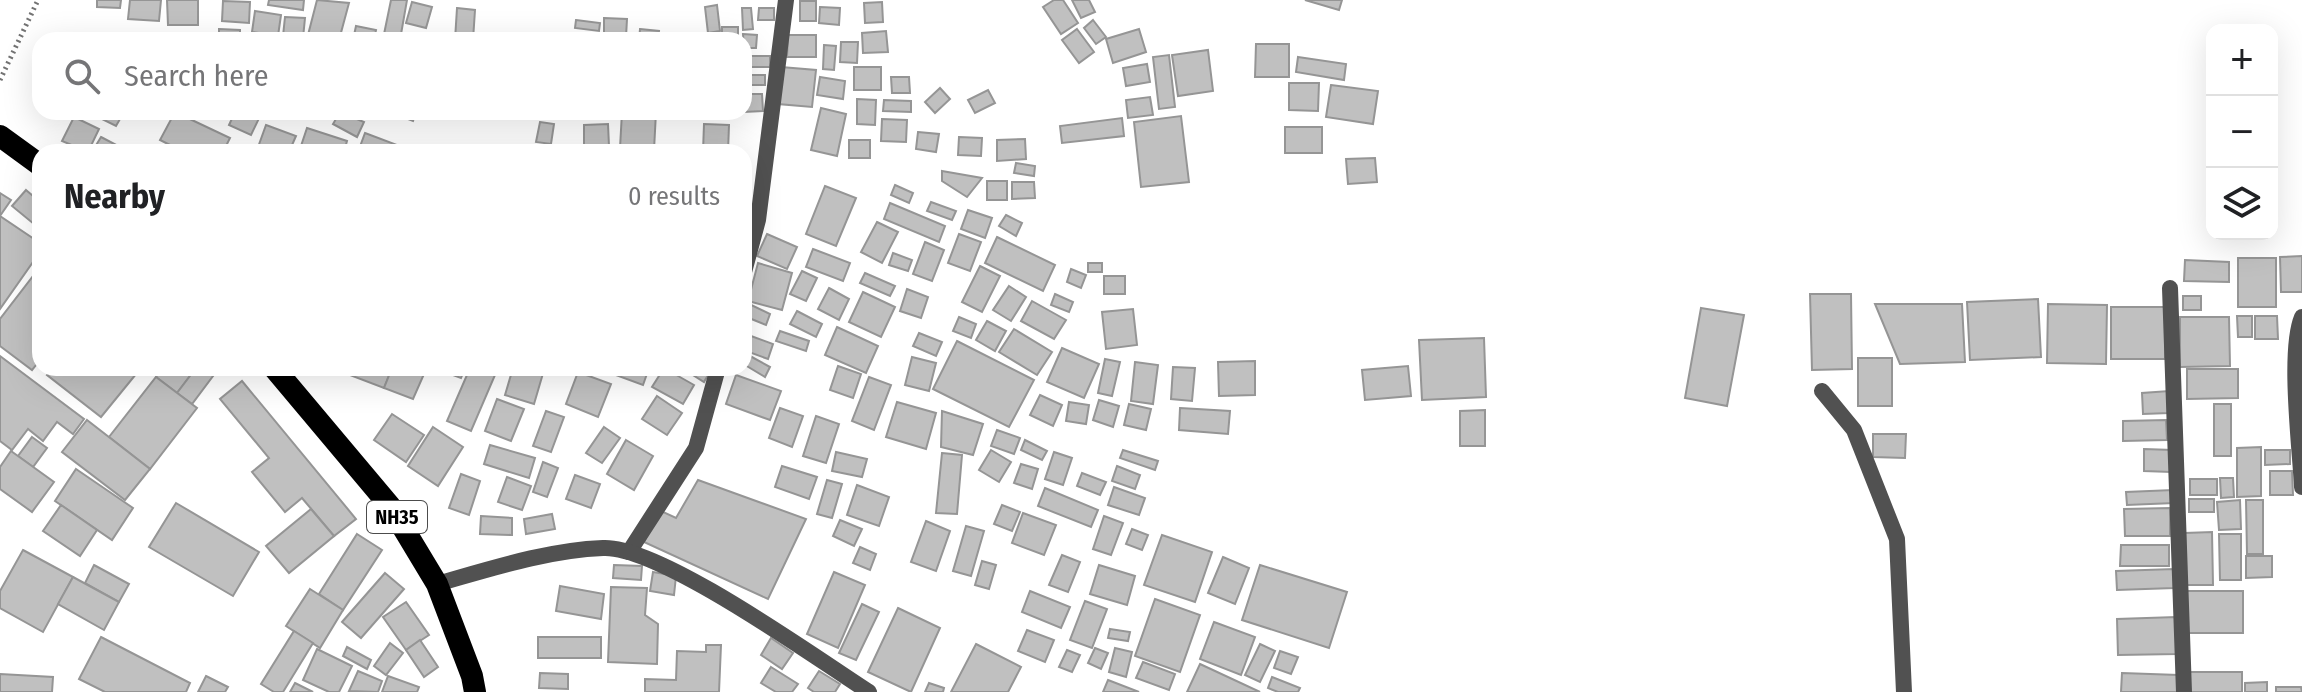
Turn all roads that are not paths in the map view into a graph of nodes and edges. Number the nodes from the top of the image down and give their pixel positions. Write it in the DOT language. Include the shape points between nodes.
graph roads {
  1 [pos="786,0"];
  2 [pos="0,136"];
  3 [pos="32,159"];
  4 [pos="752,242"];
  5 [pos="2170,288"];
  6 [pos="2302,317"];
  7 [pos="281,376"];
  8 [pos="716,376"];
  9 [pos="1822,391"];
  10 [pos="2302,487"];
  11 [pos="629,552"];
  12 [pos="437,584"];
  13 [pos="475,692"];
  14 [pos="869,692"];
  15 [pos="1904,692"];
  16 [pos="2184,692"];
  1 -- 4 [label="street"];
  2 -- 3 [label="highway"];
  5 -- 16 [label="street"];
  6 -- 10 [label="street" via="2296,361"];
  7 -- 12 [label="highway, NH35" via="390,506"];
  8 -- 11 [label="street" via="696,448"];
  9 -- 15 [label="street" via="1854,430 1897,539"];
  11 -- 12 [label="street" via="605,547 517,561"];
  11 -- 14 [label="street" via="733,605"];
  12 -- 13 [label="highway, NH35"];
}
